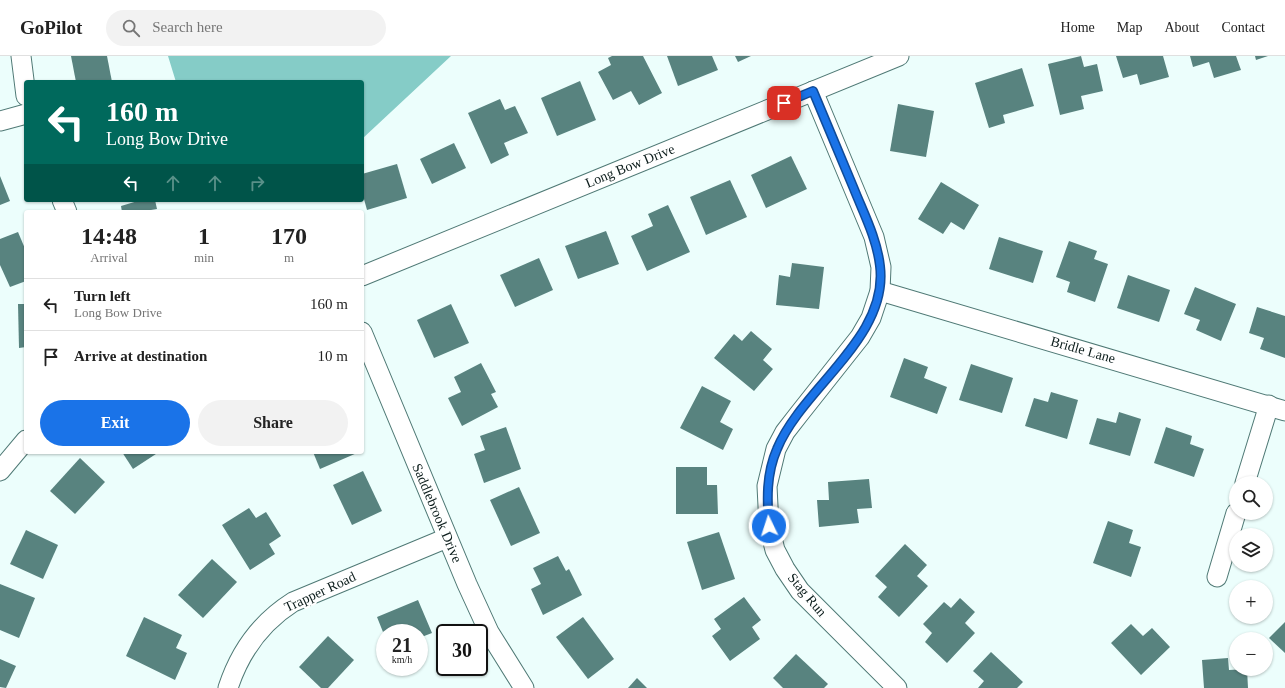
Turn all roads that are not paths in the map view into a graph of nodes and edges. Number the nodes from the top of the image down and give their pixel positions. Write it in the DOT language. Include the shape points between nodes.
graph roads {
  1 [pos="21,56"];
  2 [pos="899,56"];
  3 [pos="24,87"];
  4 [pos="813,91"];
  5 [pos="24,115"];
  6 [pos="0,121"];
  7 [pos="364,275"];
  8 [pos="880,290"];
  9 [pos="364,337"];
  10 [pos="1277,408"];
  11 [pos="24,442"];
  12 [pos="0,471"];
  13 [pos="1248,476"];
  14 [pos="1234,520"];
  15 [pos="447,538"];
  16 [pos="1217,577"];
  17 [pos="228,688"];
  18 [pos="524,688"];
  19 [pos="897,688"];
  1 -- 3 [label="street"];
  2 -- 4 [label="street, Long Bow Drive"];
  4 -- 7 [label="street, Long Bow Drive"];
  4 -- 8 [label="street, Stag Run" via="874,237 880,267"];
  5 -- 6 [label="street"];
  8 -- 10 [label="street, Bridle Lane"];
  8 -- 19 [label="street, Stag Run" via="871,318 860,337 799,414 779,444 767,486 769,526 775,550 784,569 800,591"];
  9 -- 15 [label="street, Saddlebrook Drive"];
  10 -- 13 [label="street"];
  11 -- 12 [label="street"];
  14 -- 16 [label="street"];
  15 -- 17 [label="street, Trapper Road" via="293,602 281,610 250,640"];
  15 -- 18 [label="street, Saddlebrook Drive" via="489,632"];
}
